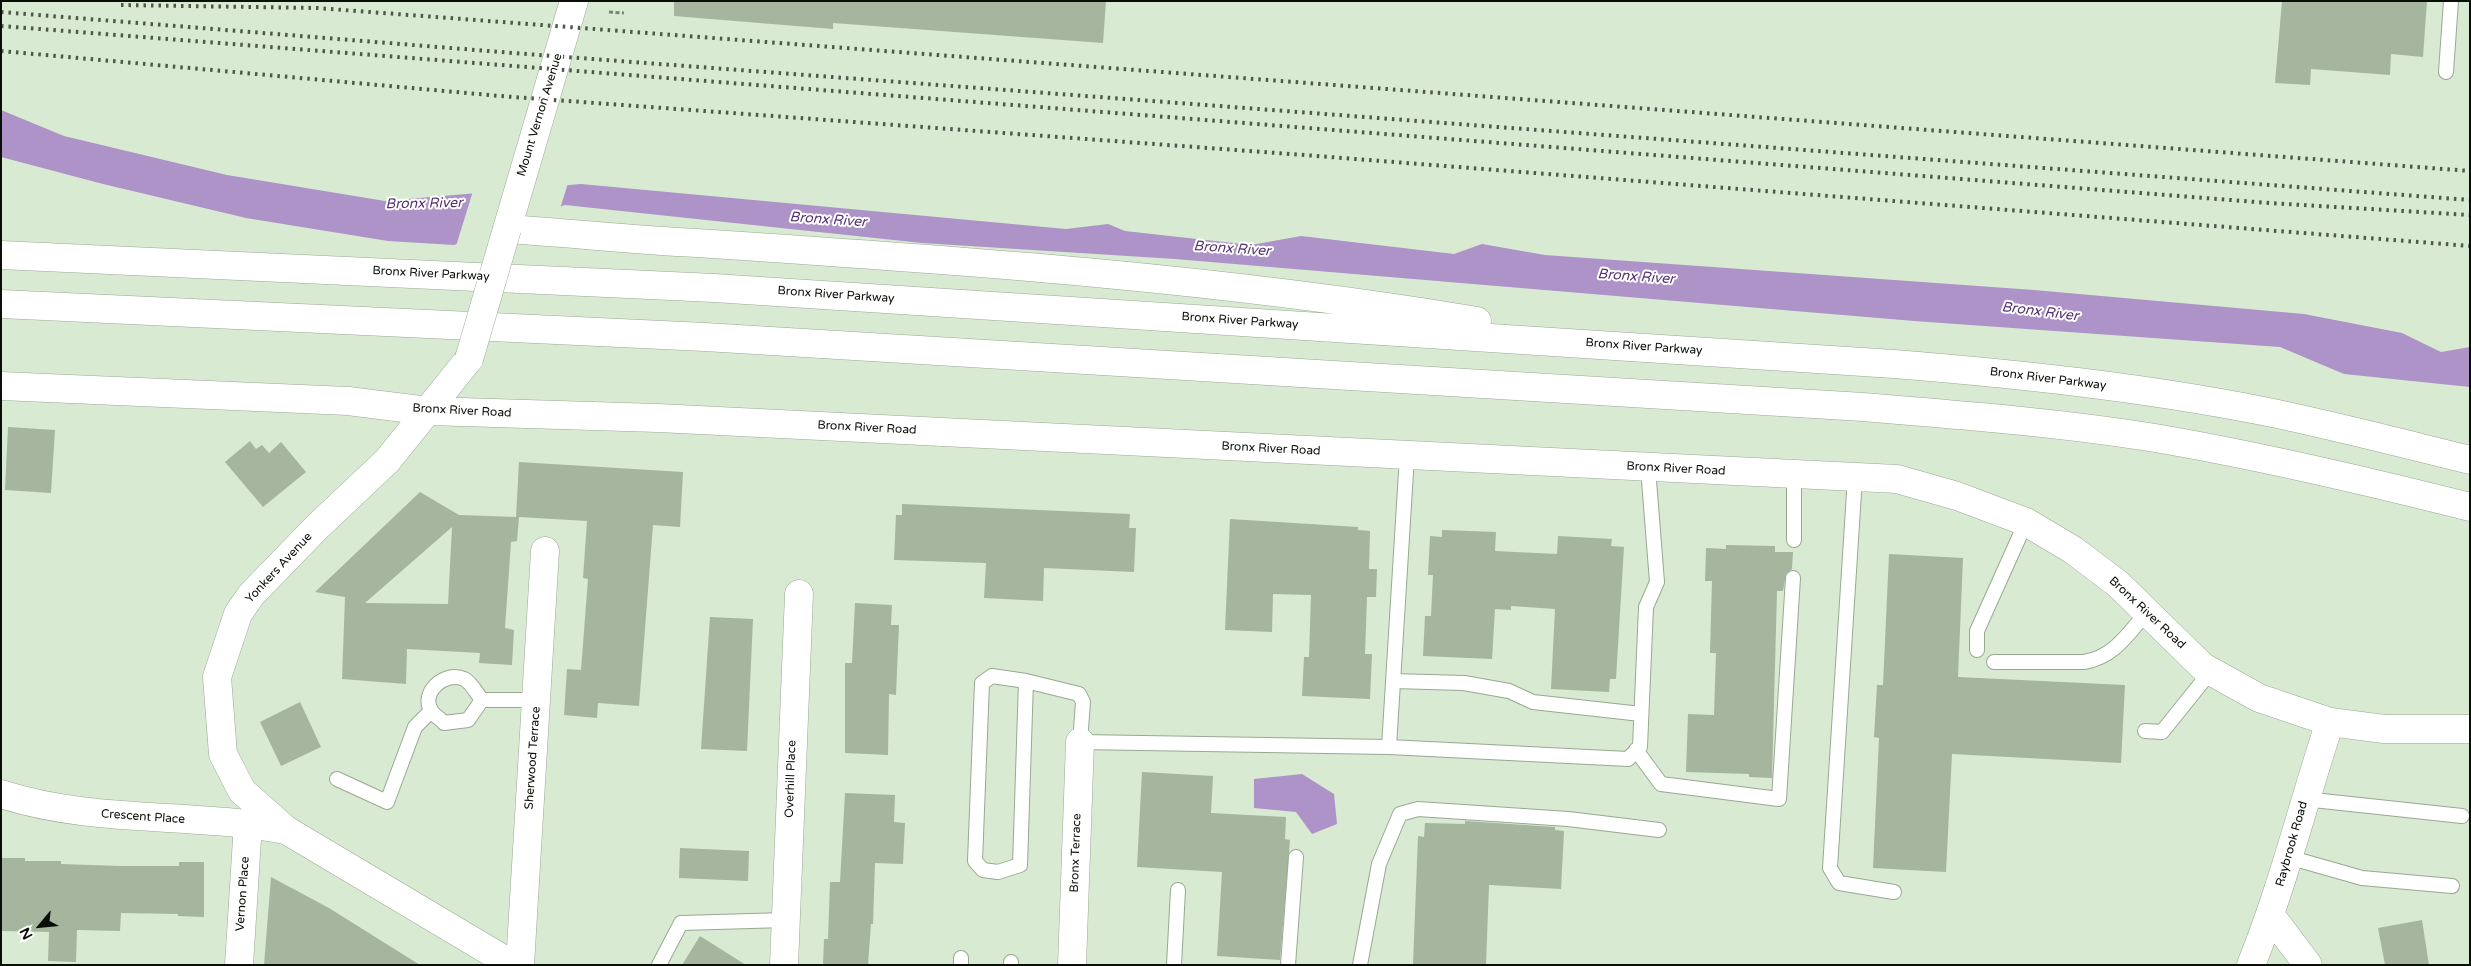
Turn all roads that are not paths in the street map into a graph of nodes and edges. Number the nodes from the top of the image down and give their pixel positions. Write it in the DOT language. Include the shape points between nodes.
graph roads {
  1 [pos="574,1"];
  2 [pos="2451,1"];
  3 [pos="2446,72"];
  4 [pos="507,229"];
  5 [pos="1,255"];
  6 [pos="1,304"];
  7 [pos="1626,346"];
  8 [pos="1,386"];
  9 [pos="428,411"];
  10 [pos="1407,456"];
  11 [pos="2470,460"];
  12 [pos="1648,468"];
  13 [pos="1794,474"];
  14 [pos="1855,477"];
  15 [pos="2470,507"];
  16 [pos="2026,522"];
  17 [pos="1794,540"];
  18 [pos="545,551"];
  19 [pos="1793,578"];
  20 [pos="799,594"];
  21 [pos="2147,612"];
  22 [pos="1978,650"];
  23 [pos="1994,662"];
  24 [pos="2211,671"];
  25 [pos="1026,681"];
  26 [pos="1393,681"];
  27 [pos="482,700"];
  28 [pos="536,700"];
  29 [pos="431,711"];
  30 [pos="1641,714"];
  31 [pos="2330,722"];
  32 [pos="2470,729"];
  33 [pos="2145,731"];
  34 [pos="1080,742"];
  35 [pos="1389,747"];
  36 [pos="1636,750"];
  37 [pos="337,779"];
  38 [pos="1,794"];
  39 [pos="2304,799"];
  40 [pos="2462,816"];
  41 [pos="248,823"];
  42 [pos="286,830"];
  43 [pos="1659,830"];
  44 [pos="1296,857"];
  45 [pos="2288,857"];
  46 [pos="2452,886"];
  47 [pos="1178,890"];
  48 [pos="1894,892"];
  49 [pos="2271,916"];
  50 [pos="786,920"];
  51 [pos="239,965"];
  52 [pos="513,965"];
  53 [pos="520,965"];
  54 [pos="659,965"];
  55 [pos="784,965"];
  56 [pos="1072,965"];
  57 [pos="1174,965"];
  58 [pos="1288,965"];
  59 [pos="1360,965"];
  60 [pos="2251,965"];
  61 [pos="2308,965"];
  1 -- 4 [label="main road, Mount Vernon Avenue"];
  2 -- 3 [label="lane"];
  4 -- 7 [label="main road" via="1176,280 1324,297"];
  4 -- 9 [label="main road, Yonkers Avenue, bridge" via="469,359"];
  5 -- 7 [label="main road, Bronx River Parkway" via="732,289"];
  6 -- 15 [label="main road" via="705,337 1892,409 2147,437 2268,460"];
  7 -- 11 [label="main road, Bronx River Parkway" via="1894,364 2082,382 2263,412"];
  8 -- 9 [label="main road, Bronx River Road" via="348,401"];
  9 -- 10 [label="main road, Bronx River Road" via="668,418"];
  9 -- 42 [label="main road, Yonkers Avenue" via="387,461 272,571 238,614 218,677 224,754 242,792"];
  10 -- 12 [label="main road, Bronx River Road"];
  10 -- 26 [label="lane"];
  12 -- 13 [label="main road, Bronx River Road"];
  12 -- 30 [label="lane" via="1657,582 1646,607"];
  13 -- 14 [label="main road, Bronx River Road"];
  13 -- 17 [label="lane"];
  14 -- 16 [label="main road, Bronx River Road" via="1897,479 1957,496"];
  14 -- 48 [label="lane" via="1830,868 1839,883"];
  16 -- 21 [label="main road, Bronx River Road" via="2073,550"];
  16 -- 22 [label="lane" via="1977,631"];
  18 -- 28 [label="main road, Sherwood Terrace"];
  19 -- 36 [label="lane" via="1779,799 1661,784"];
  20 -- 50 [label="main road, Overhill Place"];
  21 -- 23 [label="lane" via="2109,654 2097,660"];
  21 -- 24 [label="main road, Bronx River Road"];
  24 -- 31 [label="main road, Bronx River Road" via="2259,698"];
  24 -- 33 [label="lane" via="2162,732"];
  25 -- 25 [label="lane" via="992,676 982,683 975,861 984,870 998,872 1020,865"];
  25 -- 34 [label="lane" via="1079,694 1083,702"];
  26 -- 30 [label="lane" via="1464,683 1509,691 1533,702"];
  26 -- 35 [label="lane"];
  27 -- 28 [label="lane"];
  27 -- 29 [label="lane" via="468,720 444,723"];
  27 -- 29 [label="lane" via="466,680 457,677 443,680 433,686 428,697"];
  28 -- 53 [label="main road, Sherwood Terrace"];
  29 -- 37 [label="lane" via="415,727 387,802"];
  30 -- 36 [label="lane" via="1640,747"];
  31 -- 32 [label="main road, Bronx River Road" via="2384,729"];
  31 -- 39 [label="main road, Raybrook Road"];
  34 -- 35 [label="lane"];
  34 -- 56 [label="main road, Bronx Terrace"];
  35 -- 36 [label="lane" via="1628,759"];
  38 -- 41 [label="main road, Crescent Place" via="75,812"];
  39 -- 40 [label="lane"];
  39 -- 45 [label="main road, Raybrook Road"];
  41 -- 42 [label="main road, Crescent Place"];
  41 -- 51 [label="main road, Vernon Place"];
  42 -- 52 [label="main road, Yonkers Avenue"];
  43 -- 59 [label="lane" via="1568,819 1418,809 1400,814 1378,864"];
  44 -- 58 [label="lane"];
  45 -- 46 [label="lane" via="2362,878"];
  45 -- 49 [label="main road, Raybrook Road"];
  47 -- 57 [label="lane"];
  49 -- 60 [label="main road, Raybrook Road"];
  49 -- 61 [label="main road"];
  50 -- 54 [label="lane" via="681,923"];
  50 -- 55 [label="main road, Overhill Place"];
}
